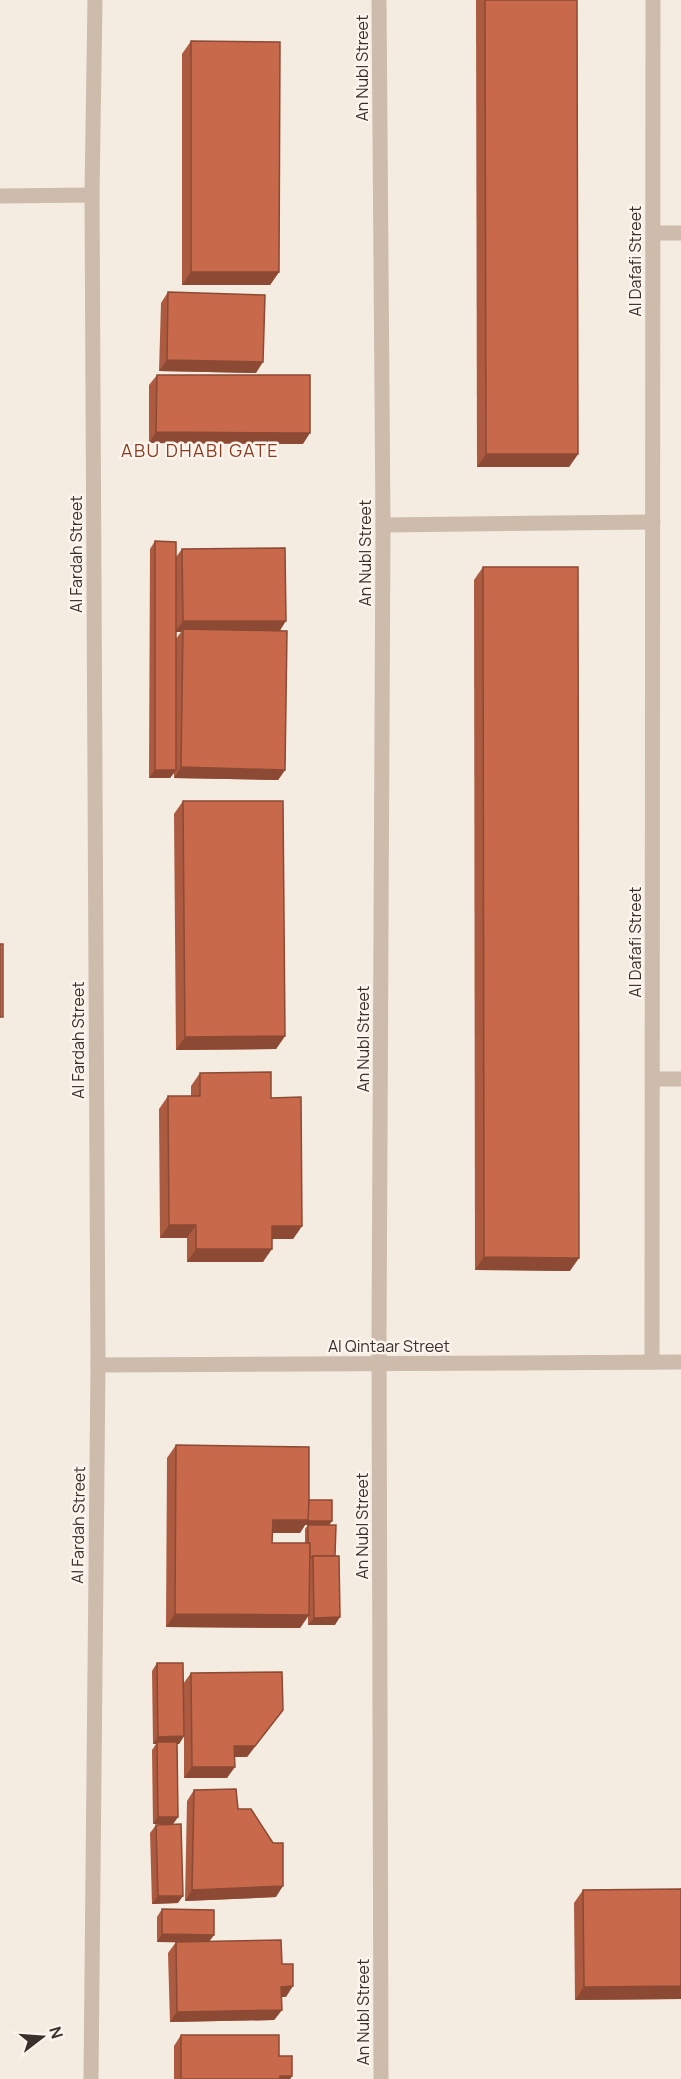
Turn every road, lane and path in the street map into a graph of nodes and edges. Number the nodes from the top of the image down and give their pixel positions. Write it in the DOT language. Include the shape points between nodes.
graph roads {
  1 [pos="94,0"];
  2 [pos="379,0"];
  3 [pos="652,0"];
  4 [pos="92,195"];
  5 [pos="0,196"];
  6 [pos="653,233"];
  7 [pos="681,233"];
  8 [pos="653,522"];
  9 [pos="383,525"];
  10 [pos="653,1079"];
  11 [pos="681,1079"];
  12 [pos="652,1362"];
  13 [pos="681,1362"];
  14 [pos="380,1364"];
  15 [pos="98,1365"];
  16 [pos="91,2079"];
  17 [pos="381,2079"];
  1 -- 4 [label="street, Al Fardah Street"];
  2 -- 9 [label="street, An Nubl Street"];
  3 -- 6 [label="street, Al Dafafi Street"];
  4 -- 5 [label="street"];
  4 -- 15 [label="street, Al Fardah Street"];
  6 -- 7 [label="street"];
  6 -- 8 [label="street, Al Dafafi Street"];
  8 -- 9 [label="street"];
  8 -- 10 [label="street, Al Dafafi Street"];
  9 -- 14 [label="street, An Nubl Street"];
  10 -- 11 [label="street"];
  10 -- 12 [label="street, Al Dafafi Street"];
  12 -- 13 [label="street, Al Qintaar Street"];
  12 -- 14 [label="street, Al Qintaar Street"];
  14 -- 15 [label="street, Al Qintaar Street"];
  14 -- 17 [label="street, An Nubl Street"];
  15 -- 16 [label="street, Al Fardah Street"];
}
